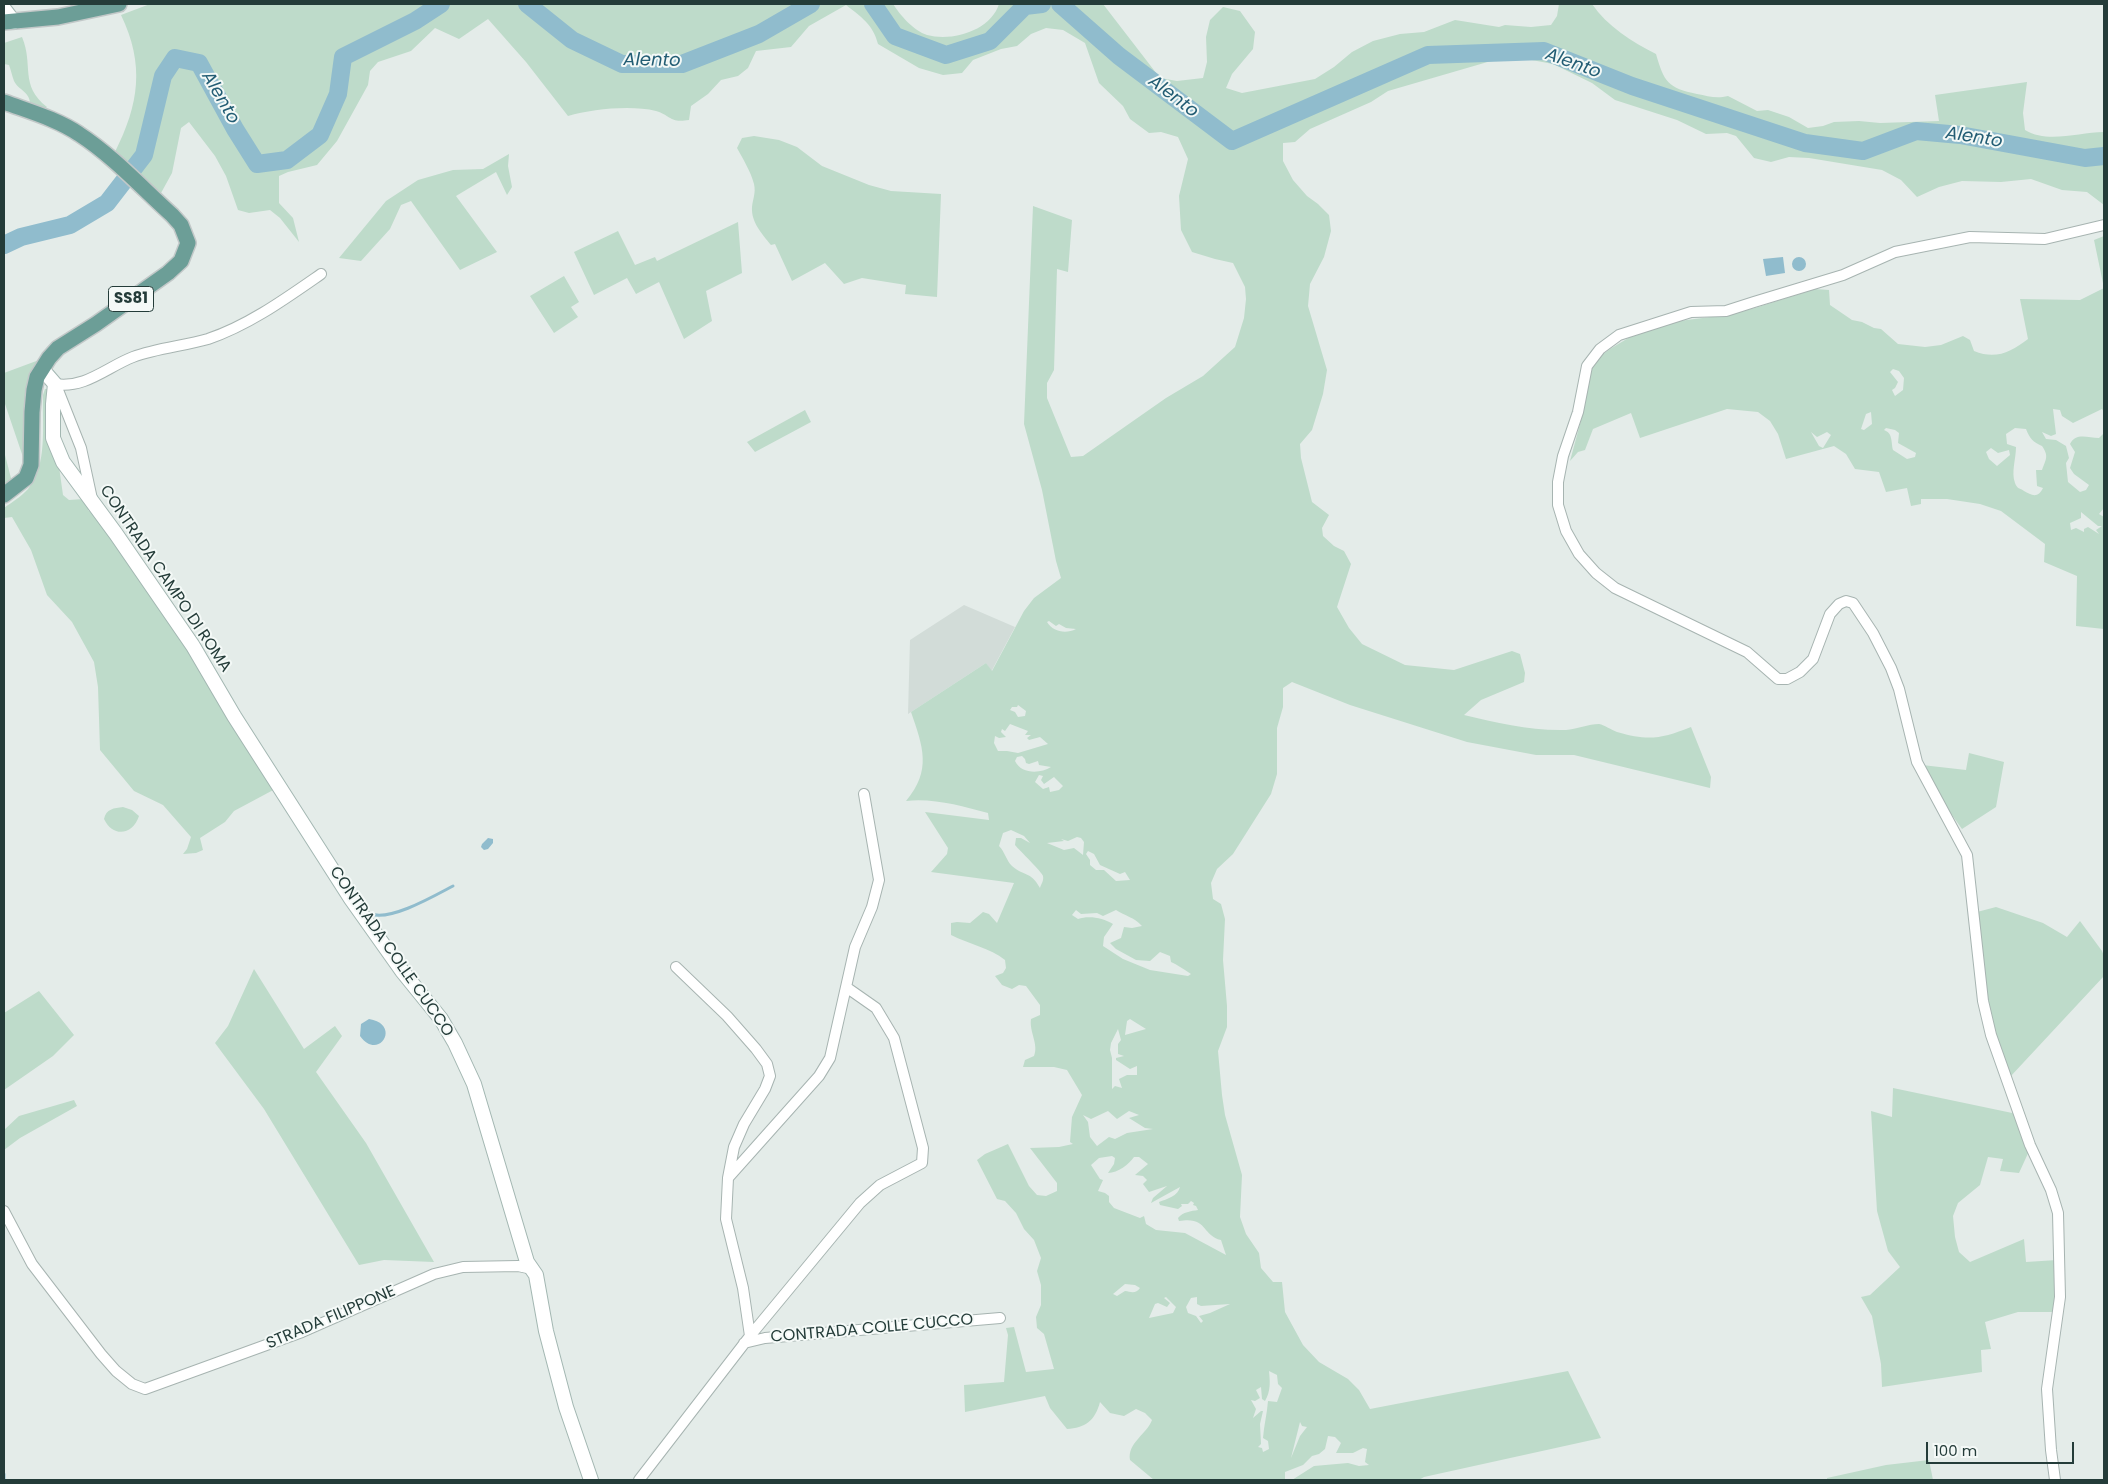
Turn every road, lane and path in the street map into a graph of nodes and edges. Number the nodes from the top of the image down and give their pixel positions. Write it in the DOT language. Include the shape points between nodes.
graph roads {
  1 [pos="119,4"];
  2 [pos="4,8"];
  3 [pos="9,22"];
  4 [pos="4,102"];
  5 [pos="2104,225"];
  6 [pos="321,274"];
  7 [pos="42,369"];
  8 [pos="55,384"];
  9 [pos="4,495"];
  10 [pos="92,503"];
  11 [pos="864,794"];
  12 [pos="310,836"];
  13 [pos="676,967"];
  14 [pos="846,987"];
  15 [pos="728,1178"];
  16 [pos="4,1211"];
  17 [pos="532,1269"];
  18 [pos="1000,1318"];
  19 [pos="747,1339"];
  20 [pos="592,1480"];
  21 [pos="639,1480"];
  22 [pos="2055,1480"];
  1 -- 3 [label="main road" via="58,17"];
  2 -- 3 [label="street"];
  4 -- 7 [label="main road, SS81" via="78,133 172,215 187,236 188,243 181,261 168,273 58,348"];
  5 -- 22 [label="street" via="2045,238 1970,237 1895,252 1843,275 1726,311 1691,312 1619,335 1600,349 1587,366 1558,482 1558,505 1566,531 1579,554 1596,573 1615,588 1747,652 1778,679 1786,680 1813,659 1830,614 1840,604 1853,603 1878,642 1899,689 1917,762 1967,855 1983,1001 1991,1035 2058,1213 2060,1297 2047,1389"];
  6 -- 8 [label="street" via="236,328 207,339 133,357 82,382 68,386"];
  7 -- 8 [label="street"];
  7 -- 9 [label="main road, SS81" via="36,377 34,390 31,465 26,478"];
  8 -- 10 [label="street" via="81,448"];
  8 -- 10 [label="street, CONTRADA CAMPO DI ROMA" via="53,438 63,462"];
  10 -- 12 [label="street, CONTRADA CAMPO DI ROMA" via="193,646"];
  11 -- 14 [label="street" via="879,880 855,947"];
  12 -- 17 [label="street, CONTRADA COLLE CUCCO" via="358,910 441,1019 455,1043 474,1084 524,1252"];
  13 -- 15 [label="street, CONTRADA COLLE CUCCO" via="727,1016 767,1064 770,1076 734,1147"];
  14 -- 15 [label="street" via="830,1058 820,1076"];
  14 -- 19 [label="street, CONTRADA COLLE CUCCO" via="876,1008 894,1038 922,1148 922,1163 880,1185 860,1203"];
  15 -- 19 [label="street, CONTRADA COLLE CUCCO" via="726,1219 743,1288"];
  16 -- 17 [label="street, STRADA FILIPPONE" via="32,1264 101,1354 132,1384 145,1389 302,1332 434,1274 464,1267 518,1266"];
  17 -- 20 [label="street" via="566,1407"];
  18 -- 19 [label="street, CONTRADA COLLE CUCCO"];
  19 -- 21 [label="street, CONTRADA COLLE CUCCO"];
}
